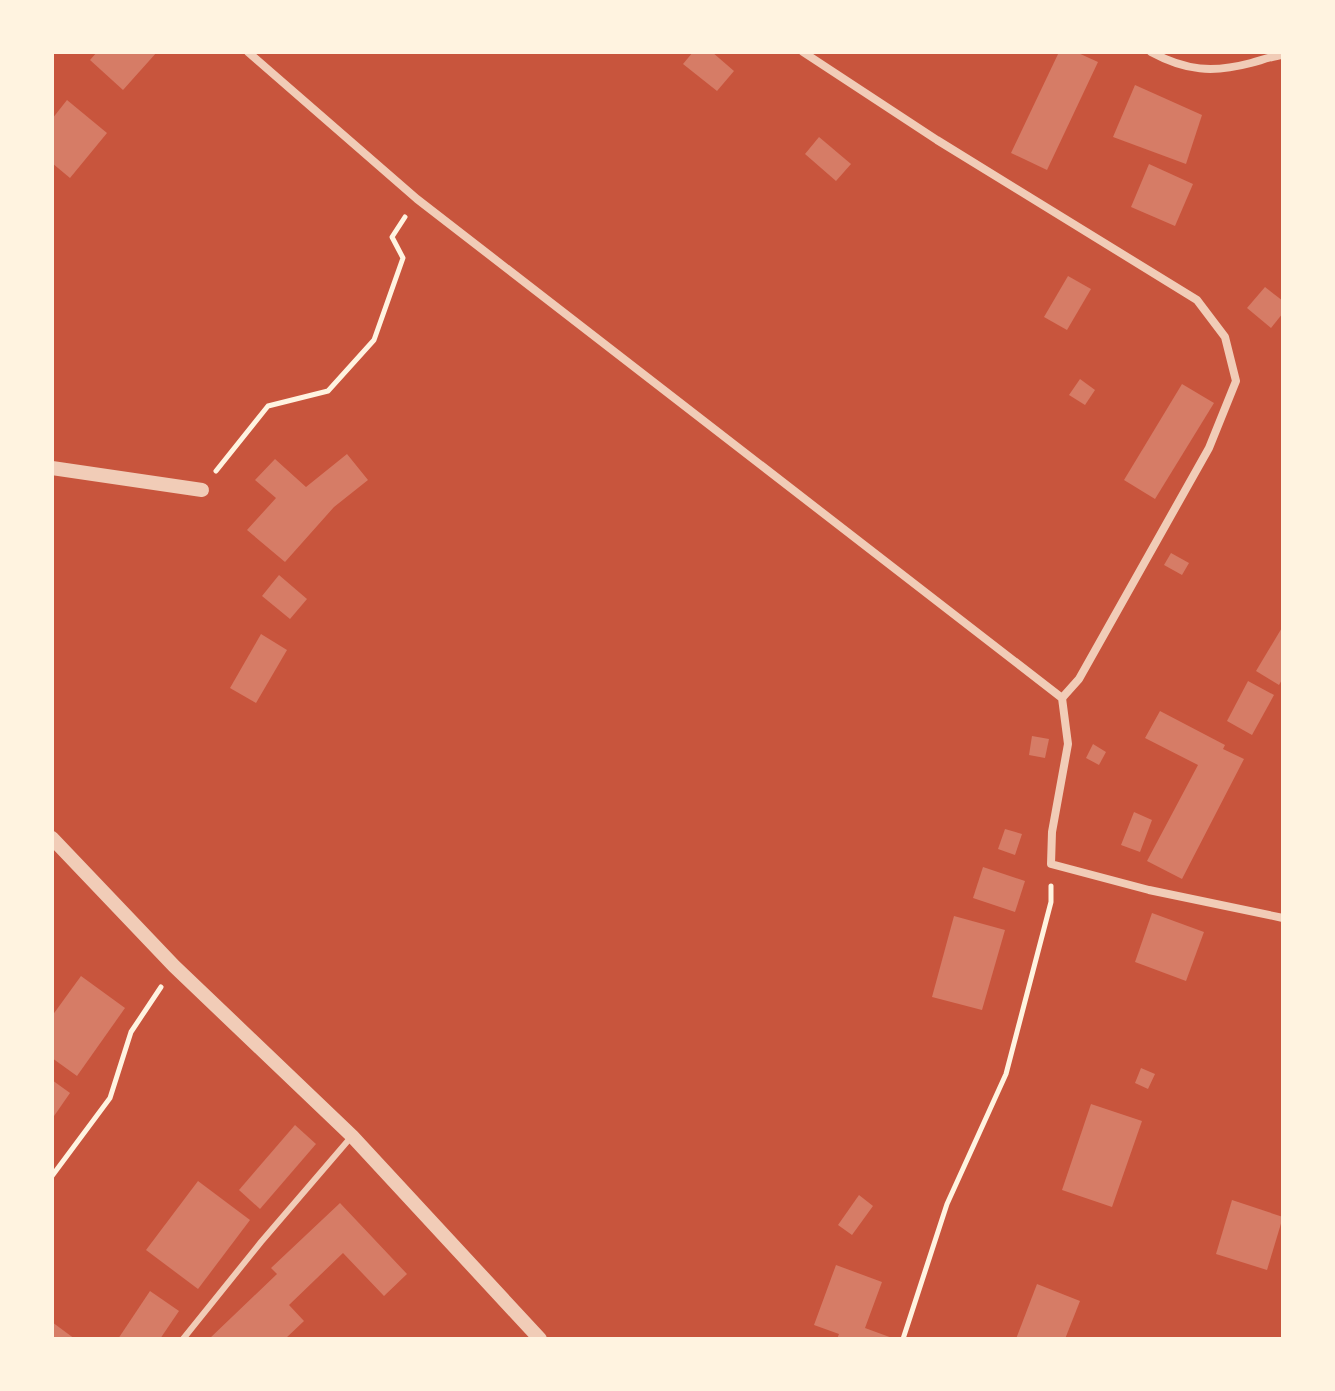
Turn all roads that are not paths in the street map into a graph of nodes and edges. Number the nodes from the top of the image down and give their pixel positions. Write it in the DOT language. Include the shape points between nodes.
graph roads {
  1 [pos="248,52"];
  2 [pos="803,52"];
  3 [pos="1151,52"];
  4 [pos="1283,55"];
  5 [pos="52,468"];
  6 [pos="202,490"];
  7 [pos="1062,698"];
  8 [pos="52,838"];
  9 [pos="1283,918"];
  10 [pos="352,1136"];
  11 [pos="183,1339"];
  12 [pos="540,1339"];
  1 -- 7 [label="street" via="417,199"];
  2 -- 7 [label="street" via="1197,300 1225,337 1236,381 1209,448 1079,679"];
  3 -- 4 [label="street" via="1200,70"];
  5 -- 6 [label="street"];
  7 -- 9 [label="street" via="1068,744 1051,864"];
  8 -- 10 [label="street" via="174,966"];
  10 -- 11 [label="lane"];
  10 -- 12 [label="street"];
}
